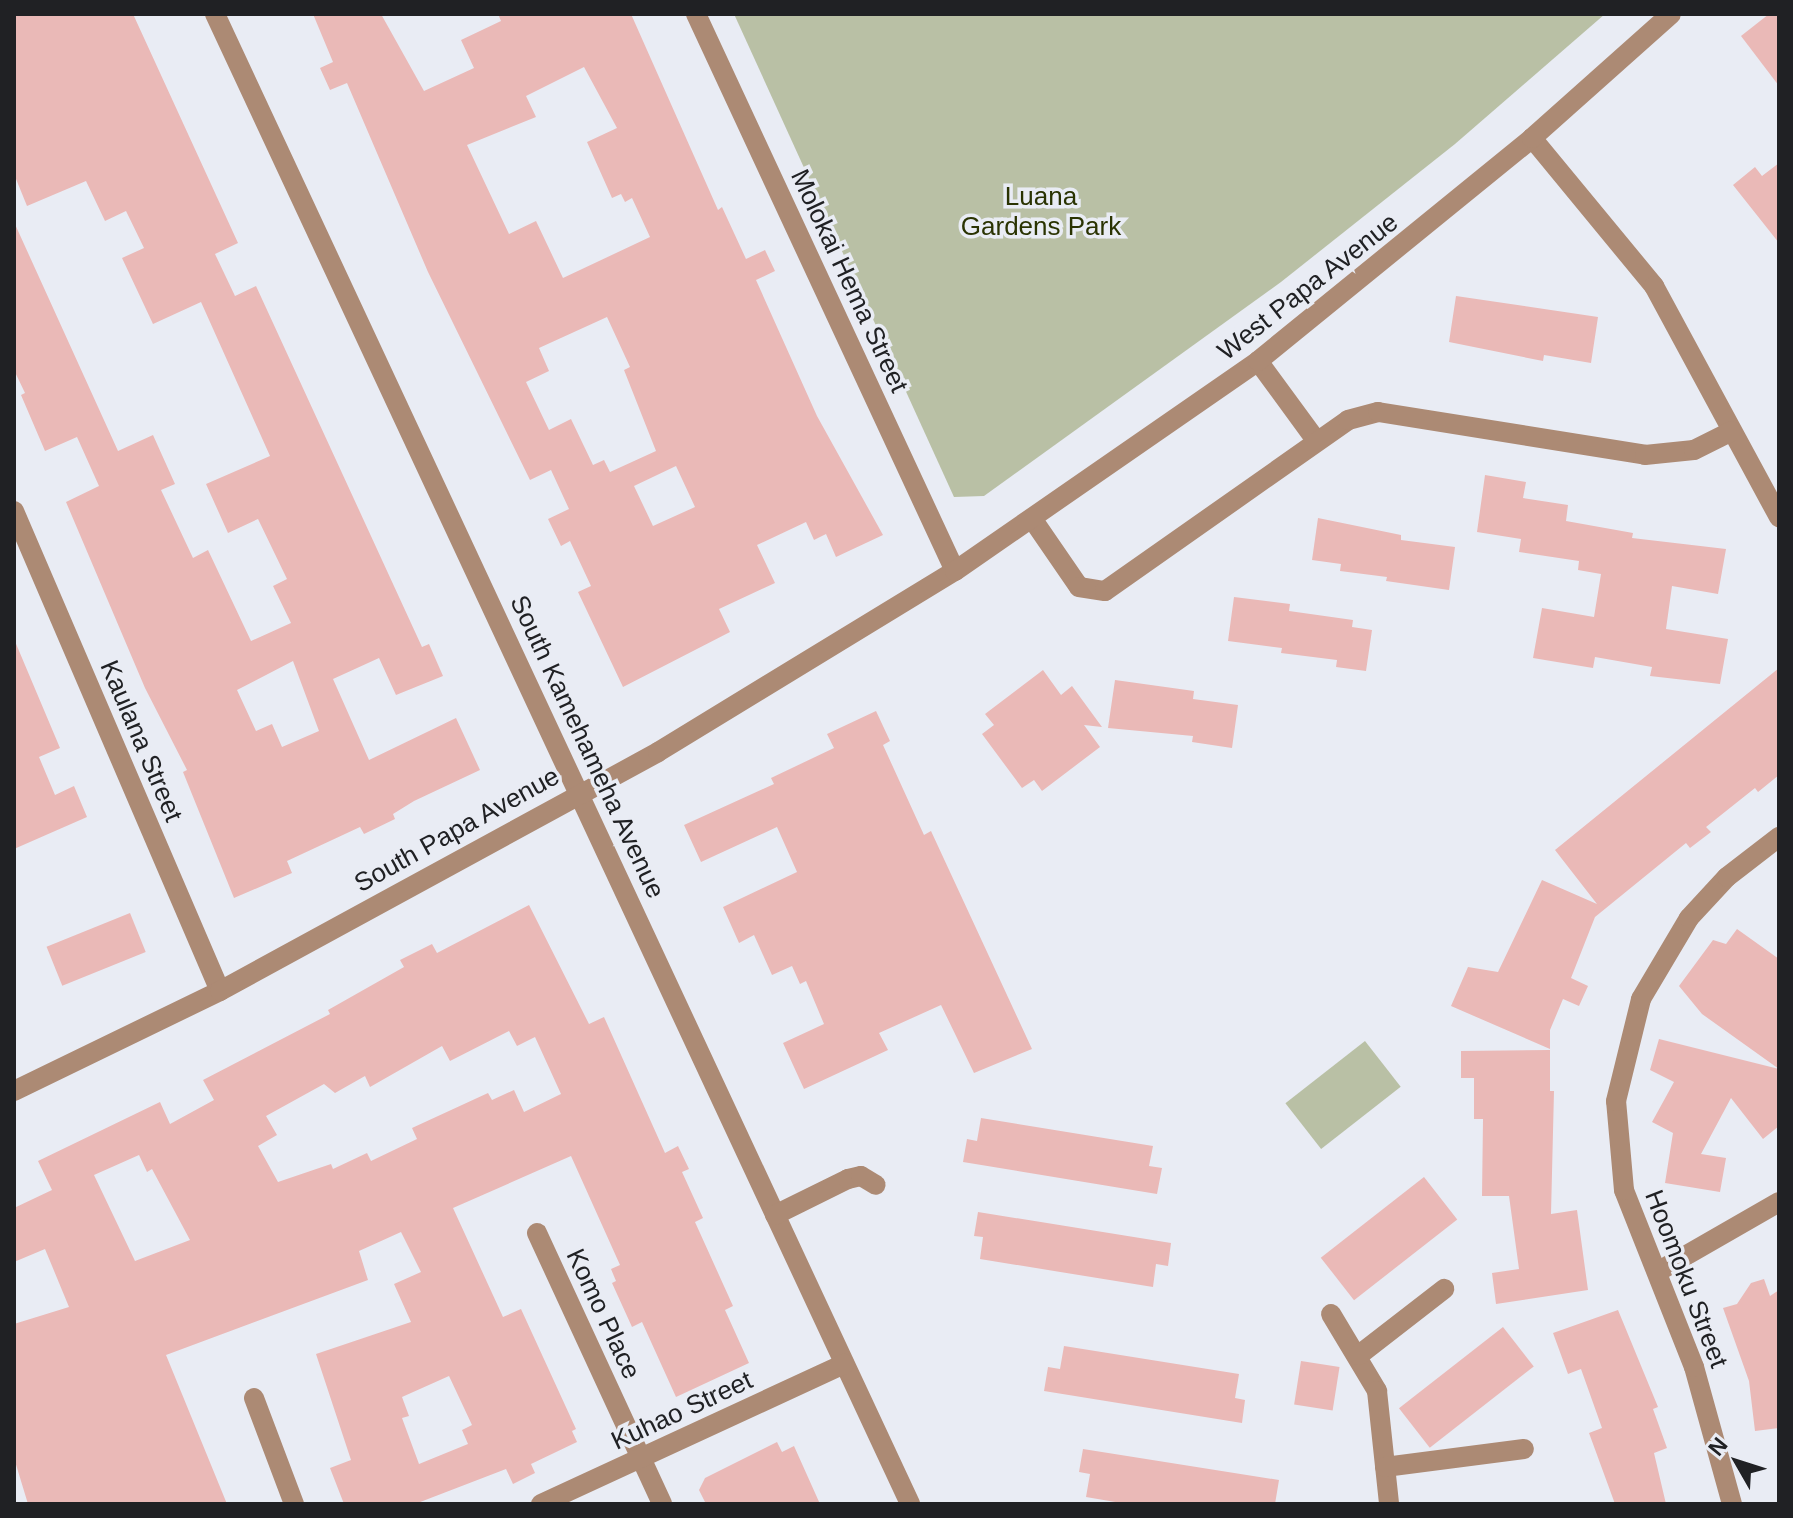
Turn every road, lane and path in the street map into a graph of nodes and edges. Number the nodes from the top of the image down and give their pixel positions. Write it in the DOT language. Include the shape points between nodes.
graph roads {
  1 [pos="215,14"];
  2 [pos="696,14"];
  3 [pos="1671,14"];
  4 [pos="1532,138"];
  5 [pos="1258,361"];
  6 [pos="1732,431"];
  7 [pos="1315,439"];
  8 [pos="14,511"];
  9 [pos="1779,517"];
  10 [pos="1033,520"];
  11 [pos="955,571"];
  12 [pos="580,792"];
  13 [pos="1779,837"];
  14 [pos="220,991"];
  15 [pos="14,1091"];
  16 [pos="876,1185"];
  17 [pos="1779,1202"];
  18 [pos="775,1215"];
  19 [pos="537,1233"];
  20 [pos="1659,1271"];
  21 [pos="1444,1289"];
  22 [pos="1331,1314"];
  23 [pos="1359,1355"];
  24 [pos="844,1364"];
  25 [pos="254,1398"];
  26 [pos="1524,1449"];
  27 [pos="642,1461"];
  28 [pos="1385,1467"];
  29 [pos="294,1504"];
  30 [pos="541,1504"];
  31 [pos="662,1504"];
  32 [pos="910,1504"];
  33 [pos="1389,1504"];
  34 [pos="1732,1504"];
  1 -- 12 [label="street, South Kamehameha Avenue"];
  2 -- 11 [label="street, Molokai Hema Street"];
  3 -- 4 [label="street, West Papa Avenue"];
  4 -- 5 [label="street, West Papa Avenue"];
  4 -- 6 [label="street" via="1654,286"];
  5 -- 7 [label="street"];
  5 -- 10 [label="street, West Papa Avenue"];
  6 -- 7 [label="street" via="1694,450 1645,455 1378,412 1348,420"];
  6 -- 9 [label="street"];
  7 -- 10 [label="street" via="1105,591 1079,587"];
  8 -- 14 [label="street, Kaulana Street"];
  10 -- 11 [label="street, West Papa Avenue"];
  11 -- 12 [label="street, South Papa Avenue" via="784,680"];
  12 -- 14 [label="street, South Papa Avenue"];
  12 -- 18 [label="street, South Kamehameha Avenue"];
  13 -- 20 [label="street, Hoomoku Street" via="1727,877 1689,918 1641,999 1620,1071 1616,1101 1624,1190"];
  14 -- 15 [label="street, South Papa Avenue"];
  16 -- 18 [label="street" via="861,1176 848,1179"];
  17 -- 20 [label="street"];
  18 -- 24 [label="street, South Kamehameha Avenue"];
  19 -- 27 [label="street, Komo Place"];
  20 -- 34 [label="street, Hoomoku Street" via="1694,1367"];
  21 -- 23 [label="street"];
  22 -- 23 [label="street"];
  23 -- 28 [label="street" via="1377,1393"];
  24 -- 27 [label="street, Kuhao Street"];
  24 -- 32 [label="street, South Kamehameha Avenue"];
  25 -- 29 [label="street"];
  26 -- 28 [label="street"];
  27 -- 30 [label="street, Kuhao Street"];
  27 -- 31 [label="street, Komo Place"];
  28 -- 33 [label="street"];
}
